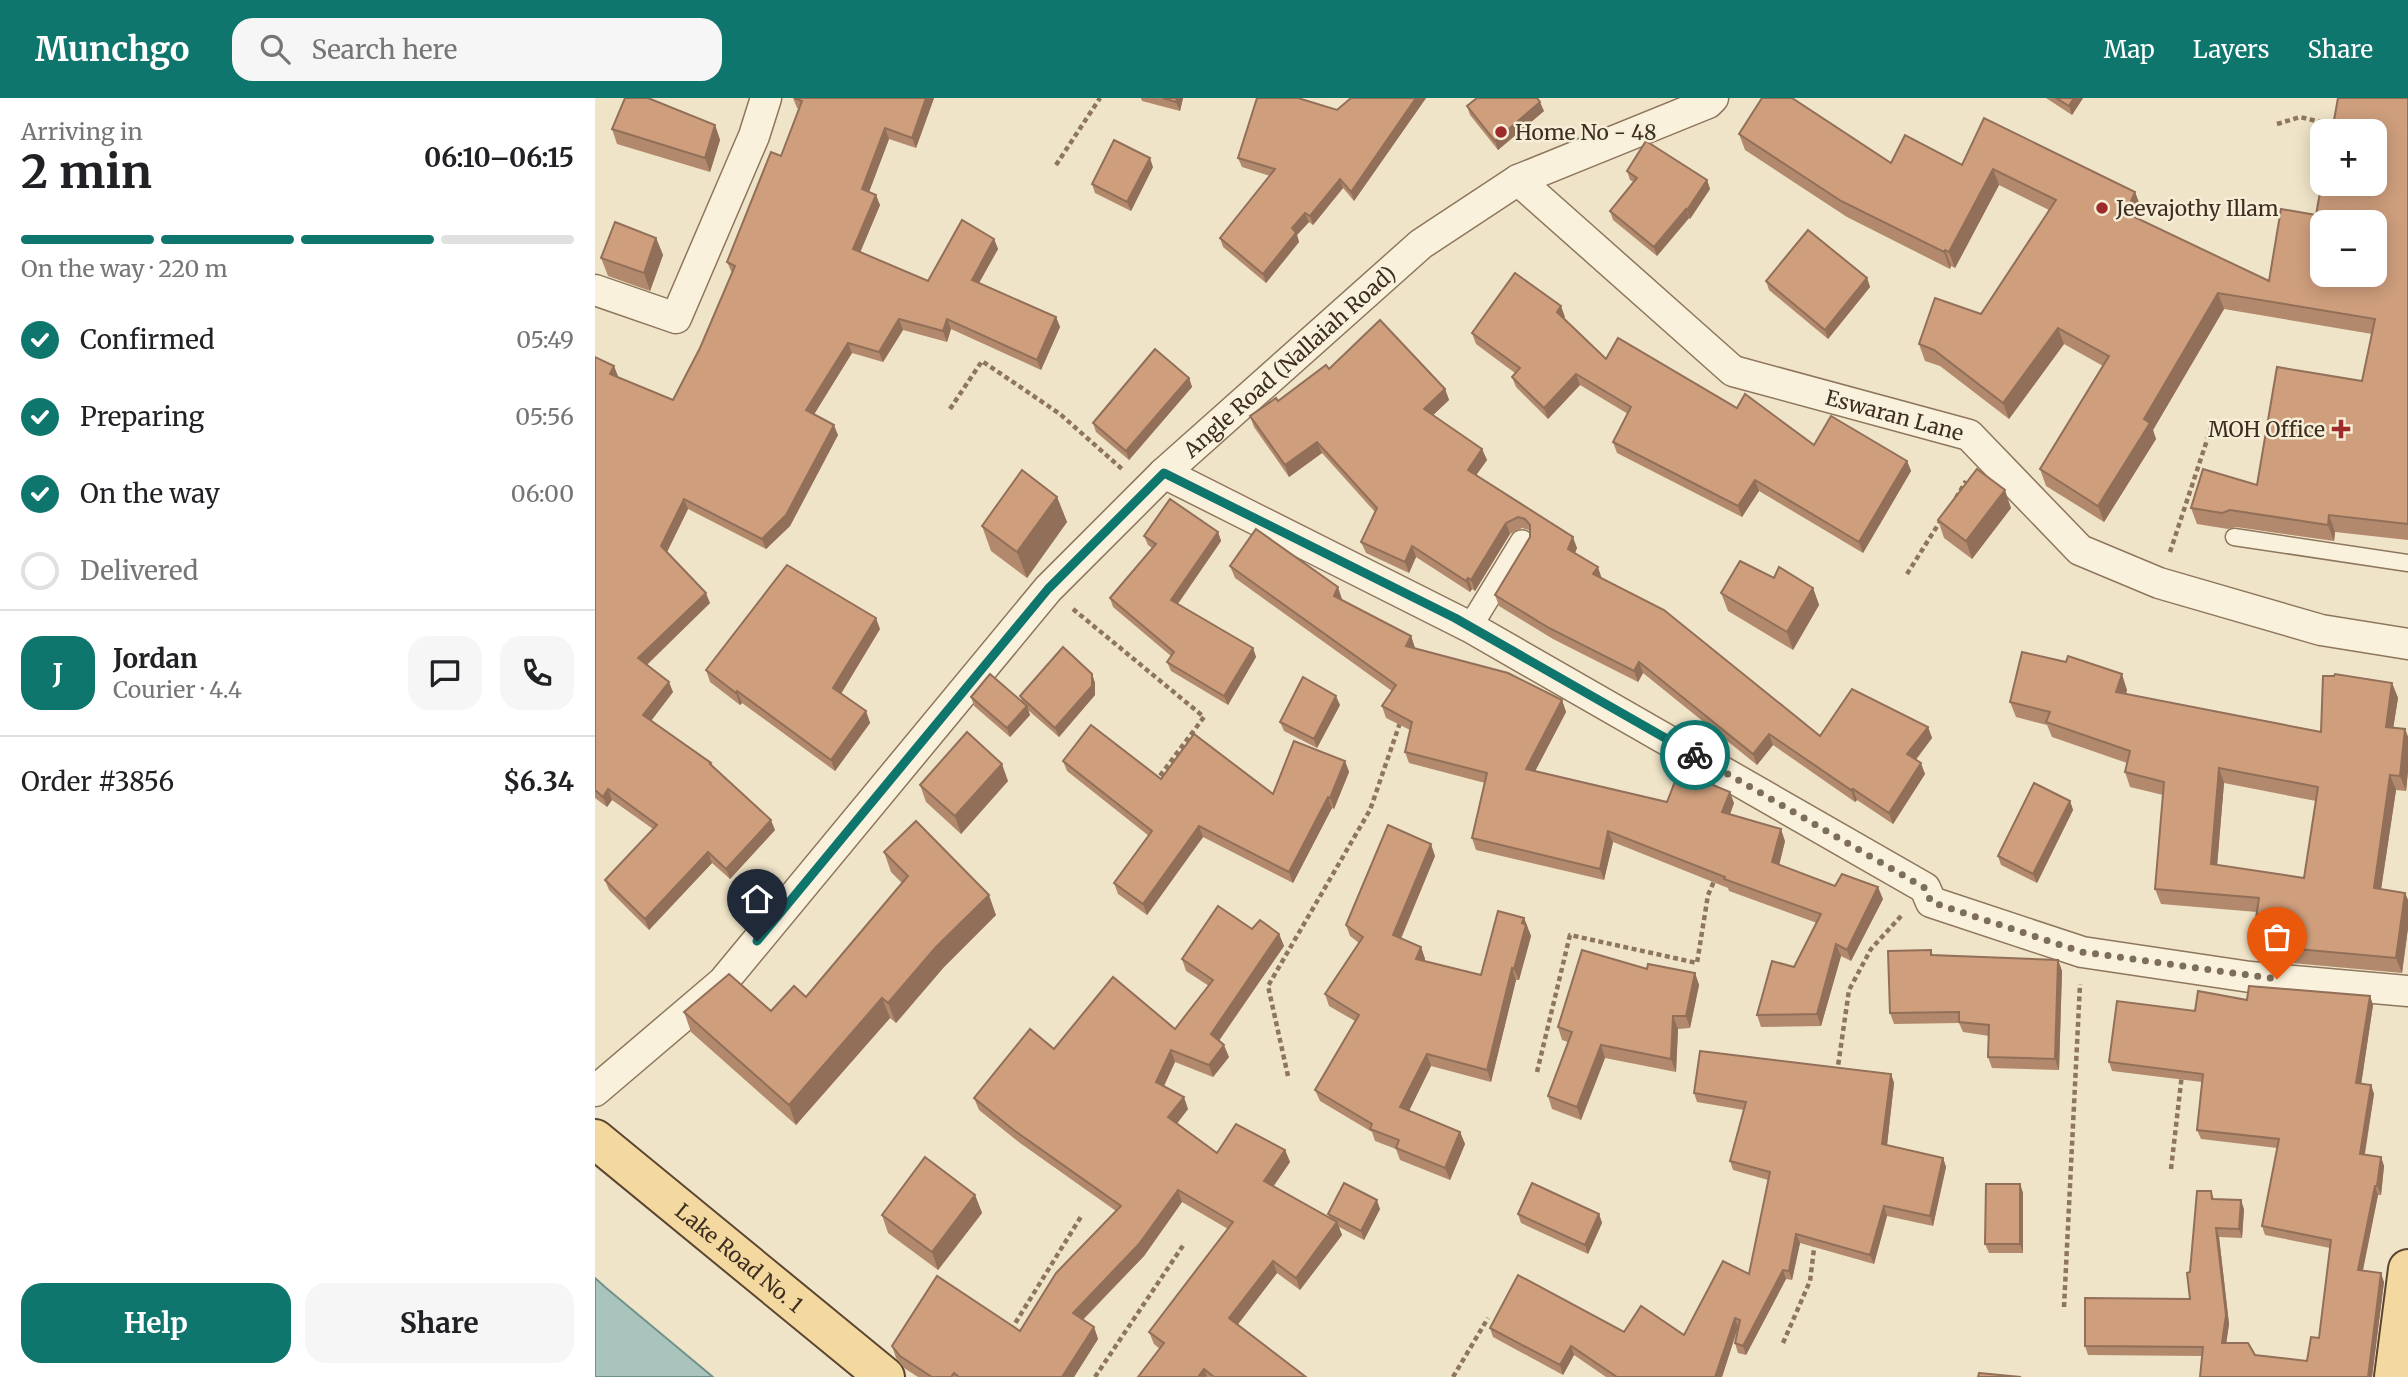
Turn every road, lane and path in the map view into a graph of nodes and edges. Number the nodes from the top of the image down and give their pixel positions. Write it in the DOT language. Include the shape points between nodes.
graph roads {
  1 [pos="766,98"];
  2 [pos="1100,98"];
  3 [pos="1713,98"];
  4 [pos="2310,119"];
  5 [pos="2277,124"];
  6 [pos="1056,165"];
  7 [pos="1518,180"];
  8 [pos="595,290"];
  9 [pos="950,409"];
  10 [pos="2211,428"];
  11 [pos="1985,451"];
  12 [pos="1155,482"];
  13 [pos="1949,507"];
  14 [pos="1942,518"];
  15 [pos="2234,537"];
  16 [pos="1522,542"];
  17 [pos="2408,563"];
  18 [pos="1907,574"];
  19 [pos="2159,583"];
  20 [pos="1048,589"];
  21 [pos="1470,627"];
  22 [pos="2408,644"];
  23 [pos="1405,710"];
  24 [pos="1148,791"];
  25 [pos="1719,871"];
  26 [pos="1925,888"];
  27 [pos="2082,952"];
  28 [pos="2408,991"];
  29 [pos="2184,1062"];
  30 [pos="1537,1072"];
  31 [pos="1288,1076"];
  32 [pos="1836,1087"];
  33 [pos="595,1091"];
  34 [pos="595,1139"];
  35 [pos="2171,1169"];
  36 [pos="1082,1215"];
  37 [pos="1815,1239"];
  38 [pos="1184,1244"];
  39 [pos="2408,1269"];
  40 [pos="2063,1307"];
  41 [pos="1488,1318"];
  42 [pos="1011,1331"];
  43 [pos="1783,1343"];
  44 [pos="885,1377"];
  45 [pos="1095,1377"];
  46 [pos="1453,1377"];
  47 [pos="2393,1377"];
  1 -- 8 [label="street" via="677,318"];
  2 -- 6 [label="path"];
  3 -- 7 [label="street, Angle Road (Nallaiah Road)"];
  4 -- 5 [label="path" via="2300,117"];
  7 -- 11 [label="street, Eswaran Lane" via="1733,371 1969,435"];
  7 -- 12 [label="street, Angle Road (Nallaiah Road)" via="1421,244"];
  9 -- 12 [label="path" via="982,361"];
  10 -- 19 [label="path"];
  11 -- 13 [label="path"];
  11 -- 19 [label="street, Eswaran Lane" via="2080,550"];
  12 -- 20 [label="street, Angle Road (Nallaiah Road)"];
  12 -- 21 [label="street"];
  14 -- 18 [label="path"];
  15 -- 17 [label="lane"];
  16 -- 21 [label="street"];
  19 -- 22 [label="street, Eswaran Lane" via="2321,630"];
  20 -- 24 [label="path" via="1204,717"];
  20 -- 33 [label="street, Angle Road (Nallaiah Road)" via="723,982"];
  21 -- 26 [label="street"];
  23 -- 31 [label="path" via="1370,810 1268,986"];
  25 -- 30 [label="path" via="1708,895 1697,963 1570,934"];
  26 -- 27 [label="street" via="1931,902"];
  26 -- 32 [label="path" via="1871,949 1849,990"];
  27 -- 28 [label="street" via="2250,977"];
  27 -- 40 [label="path"];
  29 -- 35 [label="path"];
  34 -- 44 [label="main road, Lake Road No. 1"];
  36 -- 42 [label="path"];
  37 -- 43 [label="path" via="1809,1280"];
  38 -- 45 [label="path"];
  39 -- 47 [label="main road"];
  41 -- 46 [label="path"];
}
